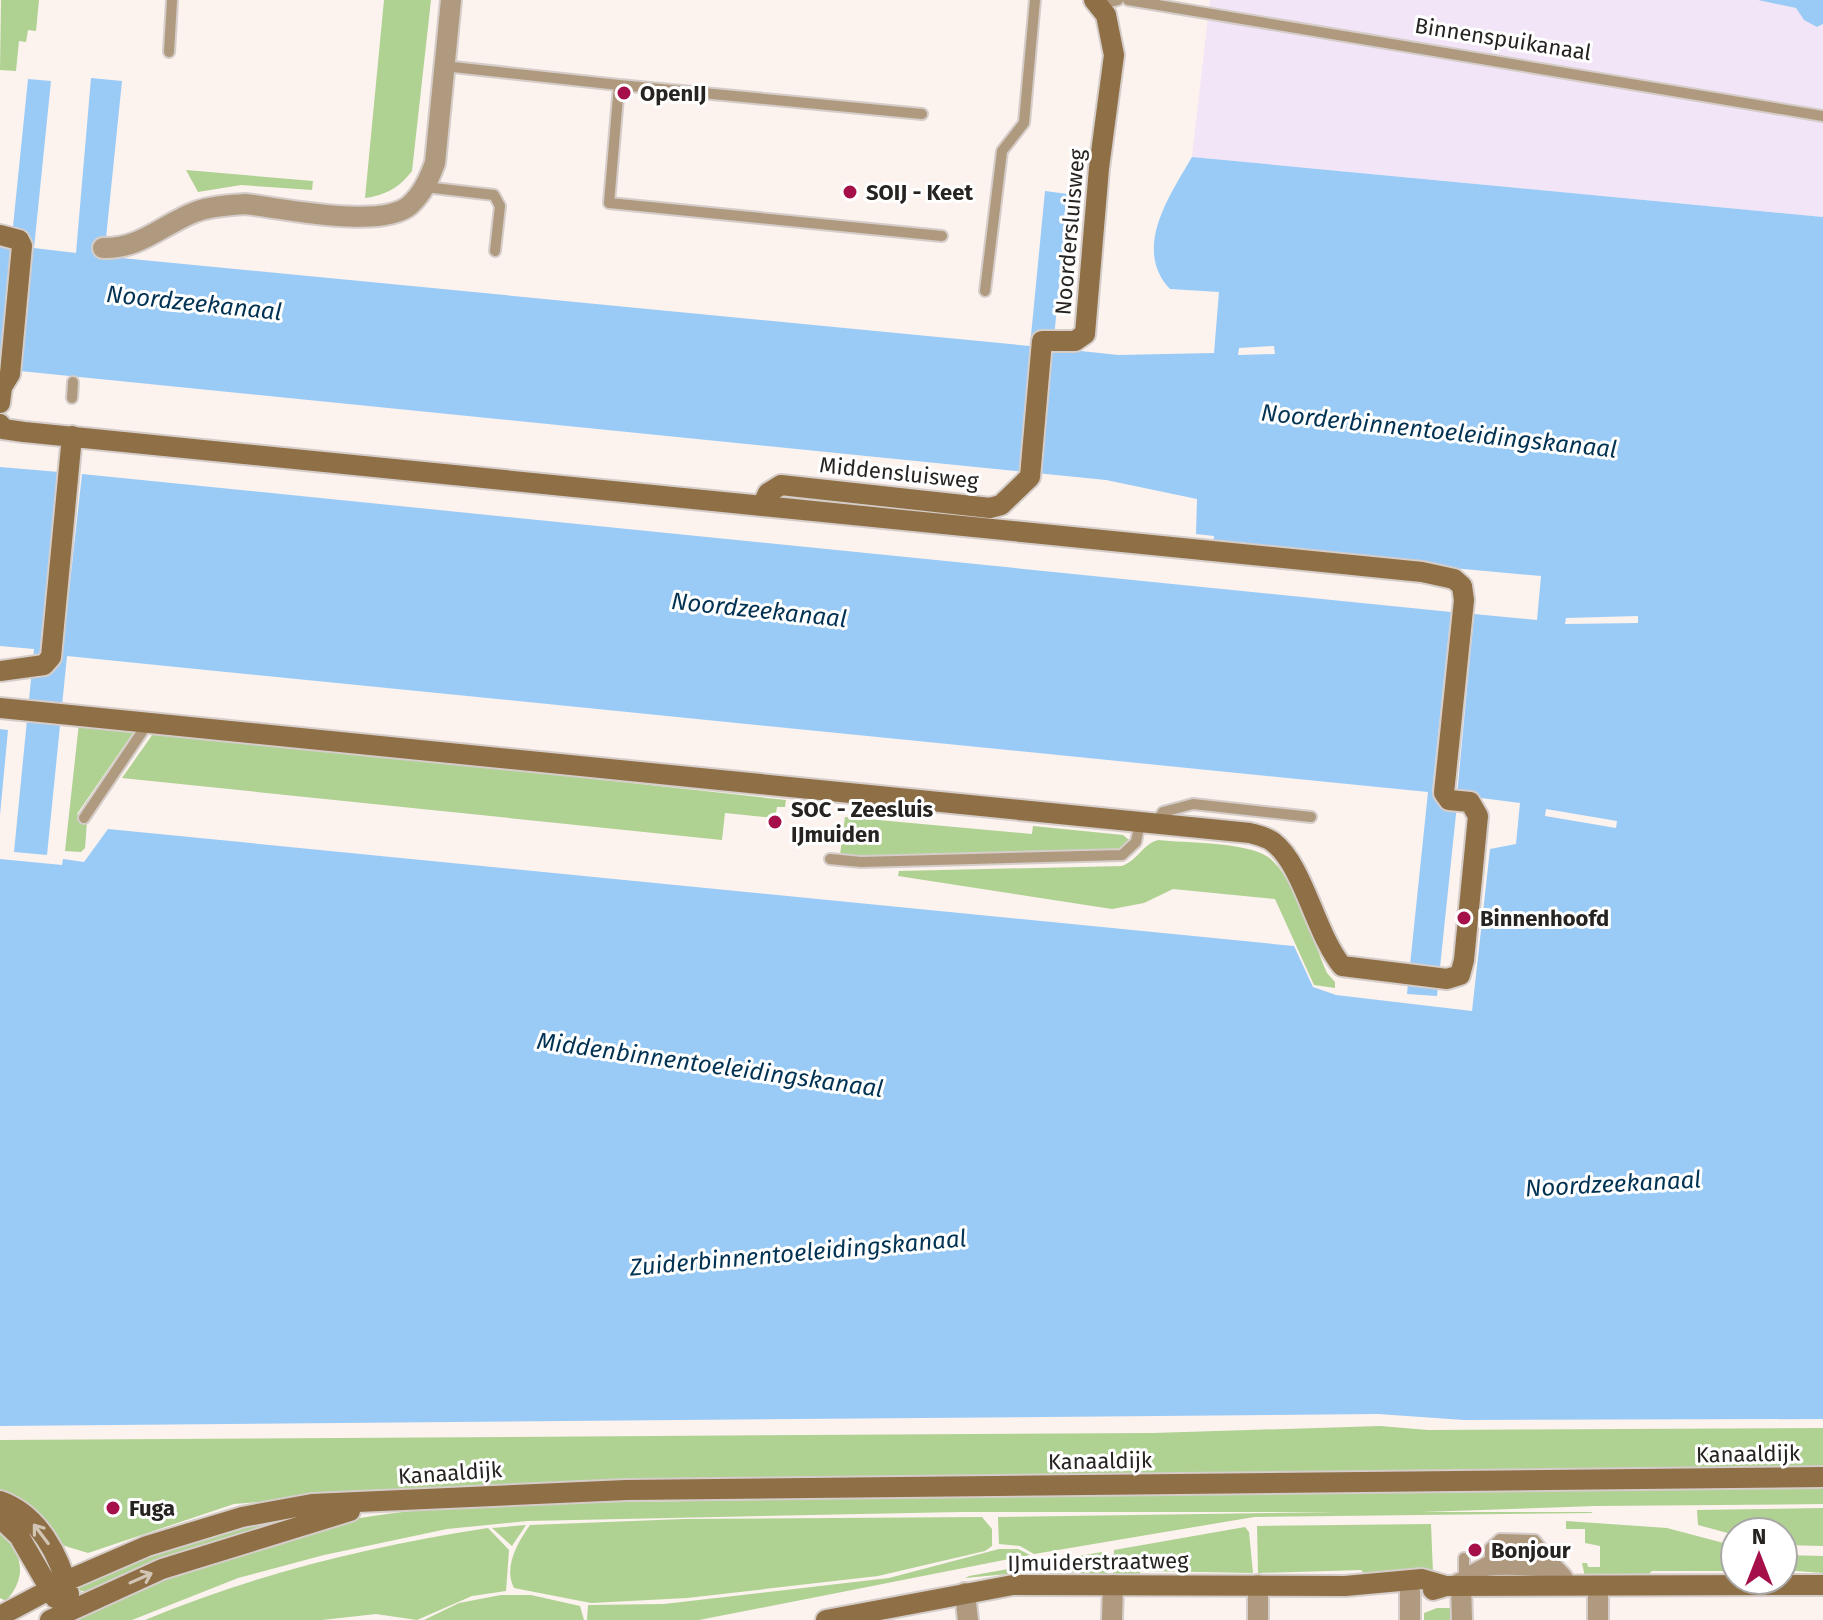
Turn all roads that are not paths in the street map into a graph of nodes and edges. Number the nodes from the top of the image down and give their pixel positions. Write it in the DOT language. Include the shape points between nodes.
graph roads {
  1 [pos="172,0"];
  2 [pos="451,0"];
  3 [pos="1035,0"];
  4 [pos="1128,0"];
  5 [pos="1103,2"];
  6 [pos="169,52"];
  7 [pos="444,66"];
  8 [pos="619,85"];
  9 [pos="922,114"];
  10 [pos="1823,116"];
  11 [pos="425,187"];
  12 [pos="5,236"];
  13 [pos="942,236"];
  14 [pos="103,248"];
  15 [pos="495,251"];
  16 [pos="985,291"];
  17 [pos="73,382"];
  18 [pos="72,398"];
  19 [pos="0,403"];
  20 [pos="0,424"];
  21 [pos="62,436"];
  22 [pos="1030,477"];
  23 [pos="762,506"];
  24 [pos="6,668"];
  25 [pos="0,708"];
  26 [pos="148,723"];
  27 [pos="1311,817"];
  28 [pos="84,818"];
  29 [pos="1148,823"];
  30 [pos="830,859"];
  31 [pos="1823,1477"];
  32 [pos="0,1501"];
  33 [pos="377,1503"];
  34 [pos="0,1518"];
  35 [pos="1464,1558"];
  36 [pos="1550,1558"];
  37 [pos="1490,1560"];
  38 [pos="1570,1580"];
  39 [pos="1457,1582"];
  40 [pos="1113,1585"];
  41 [pos="1258,1585"];
  42 [pos="1374,1585"];
  43 [pos="1823,1585"];
  44 [pos="58,1586"];
  45 [pos="1598,1587"];
  46 [pos="1410,1591"];
  47 [pos="965,1593"];
  48 [pos="70,1610"];
  49 [pos="0,1616"];
  50 [pos="50,1620"];
  51 [pos="826,1620"];
  52 [pos="968,1620"];
  53 [pos="1112,1620"];
  54 [pos="1258,1620"];
  55 [pos="1410,1620"];
  56 [pos="1462,1620"];
  57 [pos="1598,1620"];
  1 -- 6 [label="lane"];
  2 -- 7 [label="street"];
  3 -- 16 [label="lane" via="1024,123 1002,151"];
  4 -- 10 [label="lane, Binnenspuikanaal"];
  5 -- 22 [label="street, Noordersluisweg" via="1114,55 1085,334 1075,341 1042,341"];
  7 -- 8 [label="lane"];
  7 -- 11 [label="street" via="435,163"];
  8 -- 9 [label="lane"];
  8 -- 13 [label="lane" via="609,203"];
  11 -- 14 [label="street" via="408,207 379,218 228,205 196,211 123,248"];
  11 -- 15 [label="lane" via="494,195 500,206"];
  12 -- 19 [label="street" via="22,246 10,374"];
  17 -- 18 [label="lane"];
  20 -- 21 [label="street" via="7,430"];
  21 -- 23 [label="street"];
  21 -- 24 [label="street" via="70,465 51,657 44,665"];
  22 -- 23 [label="street, Middensluisweg" via="1001,505 990,508 781,485 768,493"];
  23 -- 29 [label="street" via="1422,572 1462,586 1444,793 1449,800 1470,802 1478,826 1460,975 1447,979 1342,966 1328,949 1285,855 1272,840"];
  25 -- 26 [label="street"];
  26 -- 28 [label="lane"];
  26 -- 29 [label="street"];
  27 -- 29 [label="lane" via="1193,804 1163,812"];
  29 -- 30 [label="lane" via="1122,855"];
  31 -- 33 [label="street, Kanaaldijk" via="626,1490"];
  44 -- 32 [label="street, one-way" via="56,1555 36,1527"];
  33 -- 44 [label="street, Kanaaldijk" via="312,1504 242,1517 147,1546"];
  48 -- 33 [label="street, Kanaaldijk, one-way" via="175,1564"];
  34 -- 44 [label="street"];
  35 -- 39 [label="lane"];
  36 -- 37 [label="lane"];
  36 -- 37 [label="lane" via="1535,1540 1500,1539 1490,1548"];
  36 -- 38 [label="lane"];
  37 -- 39 [label="lane"];
  38 -- 39 [label="street, IJmuiderstraatweg"];
  38 -- 45 [label="street, IJmuiderstraatweg"];
  39 -- 42 [label="street, IJmuiderstraatweg" via="1398,1579"];
  39 -- 46 [label="street, IJmuiderstraatweg"];
  39 -- 56 [label="street"];
  40 -- 41 [label="street, IJmuiderstraatweg"];
  40 -- 47 [label="street, IJmuiderstraatweg" via="1013,1585"];
  40 -- 53 [label="street"];
  41 -- 42 [label="street, IJmuiderstraatweg"];
  41 -- 54 [label="street"];
  42 -- 46 [label="street, IJmuiderstraatweg"];
  43 -- 45 [label="street, IJmuiderstraatweg"];
  44 -- 48 [label="street" via="59,1606"];
  44 -- 49 [label="street, Kanaaldijk"];
  45 -- 57 [label="street"];
  46 -- 55 [label="street"];
  47 -- 51 [label="street, IJmuiderstraatweg"];
  47 -- 52 [label="street"];
  48 -- 50 [label="street, Kanaaldijk"];
}
